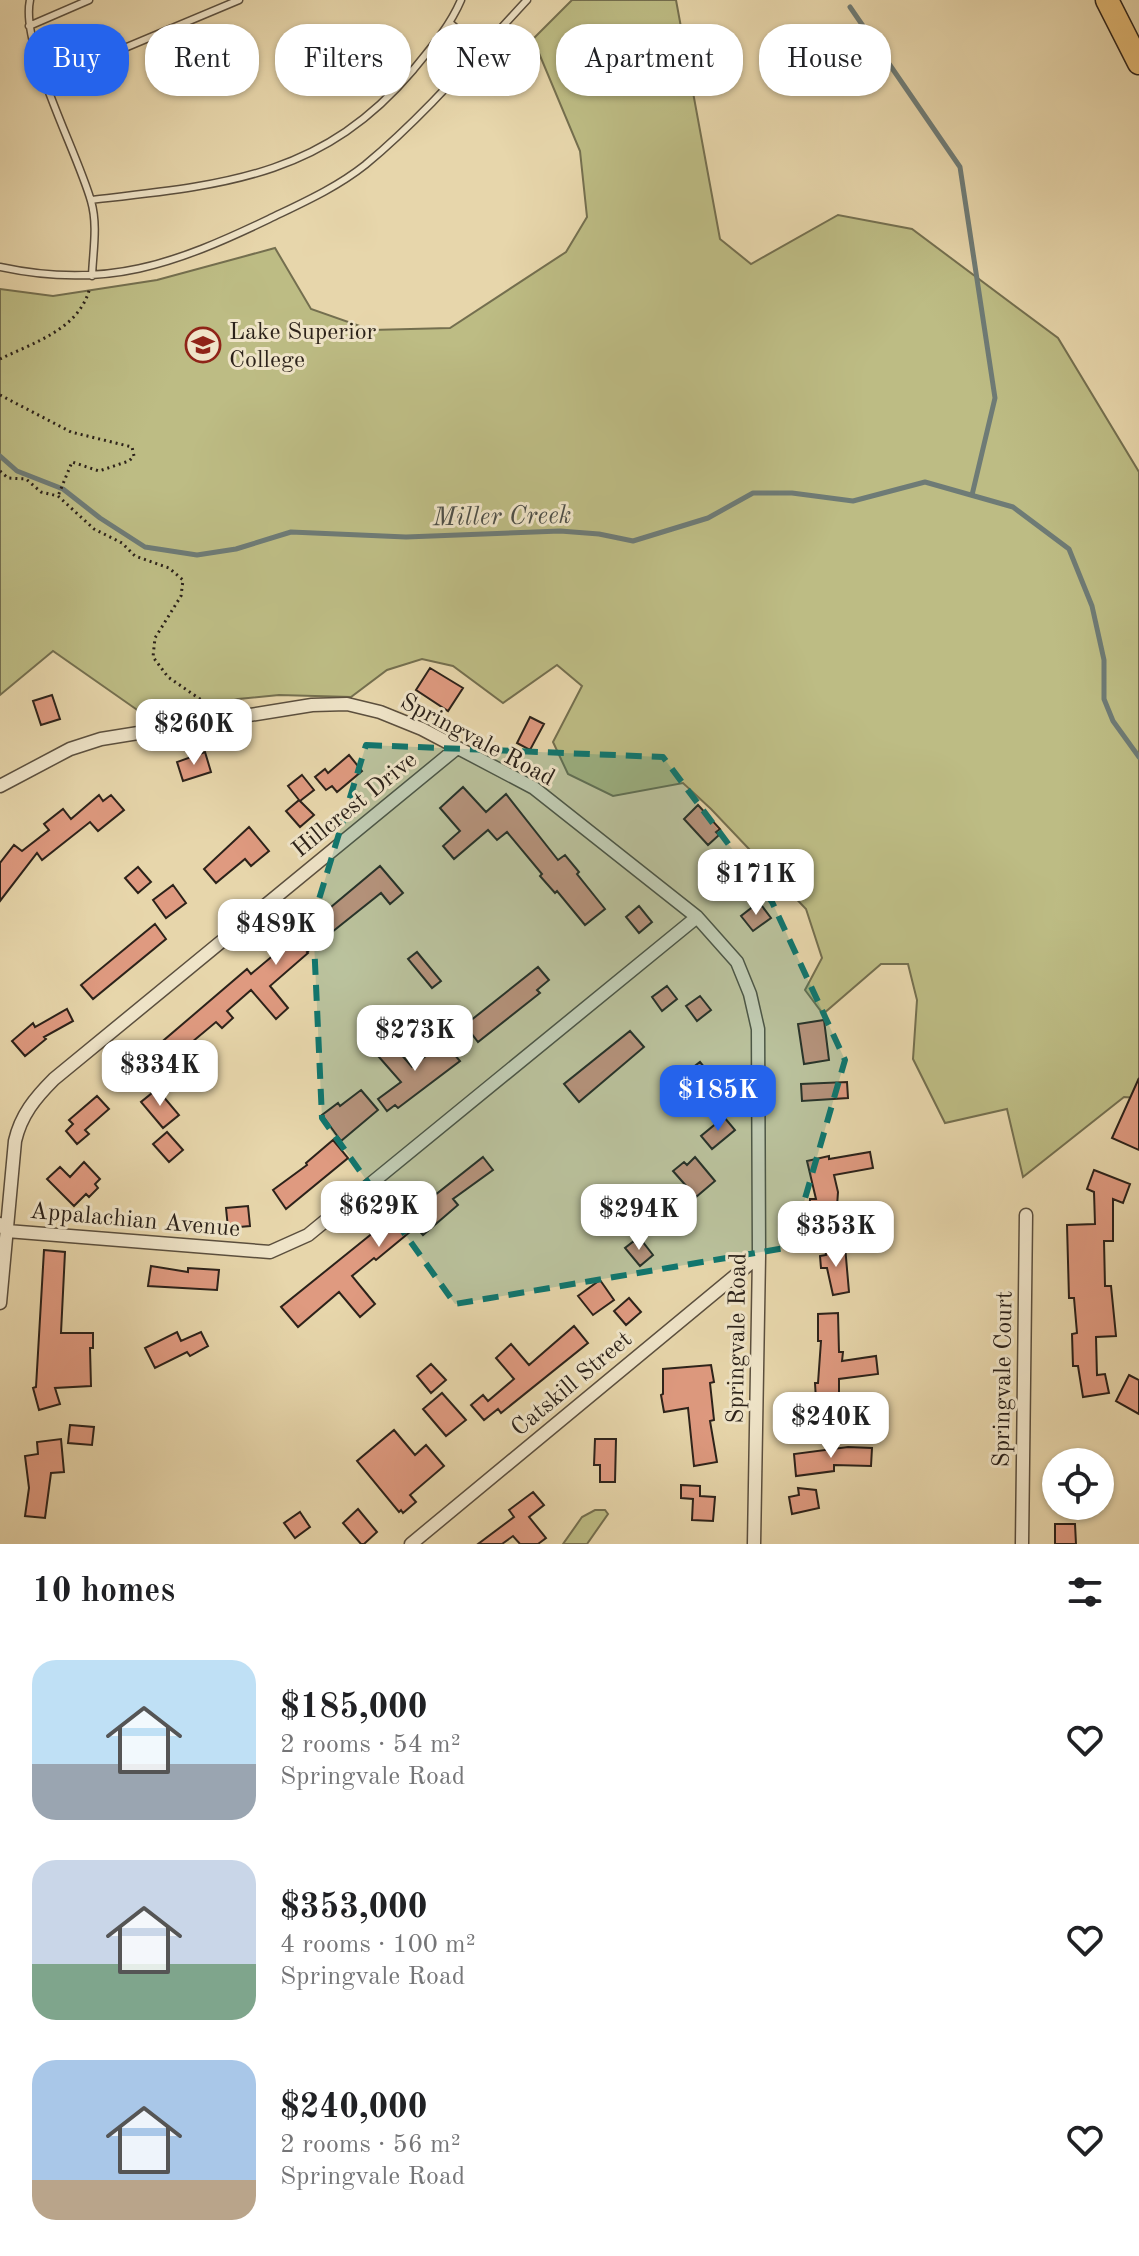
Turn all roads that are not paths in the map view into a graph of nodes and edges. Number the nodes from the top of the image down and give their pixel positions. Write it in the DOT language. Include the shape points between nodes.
graph roads {
  1 [pos="30,0"];
  2 [pos="89,0"];
  3 [pos="239,0"];
  4 [pos="461,0"];
  5 [pos="527,0"];
  6 [pos="1107,0"];
  7 [pos="450,23"];
  8 [pos="29,24"];
  9 [pos="34,24"];
  10 [pos="505,24"];
  11 [pos="129,46"];
  12 [pos="1139,63"];
  13 [pos="52,96"];
  14 [pos="437,96"];
  15 [pos="91,200"];
  16 [pos="0,267"];
  17 [pos="92,276"];
  18 [pos="457,748"];
  19 [pos="0,786"];
  20 [pos="697,917"];
  21 [pos="1026,1215"];
  22 [pos="3,1227"];
  23 [pos="759,1256"];
  24 [pos="0,1303"];
  25 [pos="411,1544"];
  26 [pos="754,1544"];
  27 [pos="1022,1544"];
  1 -- 8 [label="lane"];
  2 -- 9 [label="lane"];
  3 -- 11 [label="lane"];
  4 -- 7 [label="lane"];
  5 -- 10 [label="lane"];
  6 -- 12 [label="highway"];
  7 -- 15 [label="lane" via="393,93 322,146 230,182"];
  13 -- 15 [label="lane"];
  14 -- 17 [label="lane" via="401,133 333,187 186,256"];
  15 -- 17 [label="lane"];
  16 -- 17 [label="lane"];
  18 -- 19 [label="street, Springvale Road" via="380,712 347,704 312,705 101,739 70,749"];
  18 -- 20 [label="street, Springvale Road" via="534,788"];
  18 -- 22 [label="street, Hillcrest Drive" via="35,1098 19,1122"];
  20 -- 22 [label="street, Appalachian Avenue" via="308,1235 270,1252"];
  20 -- 23 [label="street, Springvale Road" via="737,962 758,1029"];
  21 -- 27 [label="street, Springvale Court"];
  22 -- 24 [label="street, Hillcrest Drive"];
  23 -- 25 [label="street, Catskill Street"];
  23 -- 26 [label="street, Springvale Road"];
}
